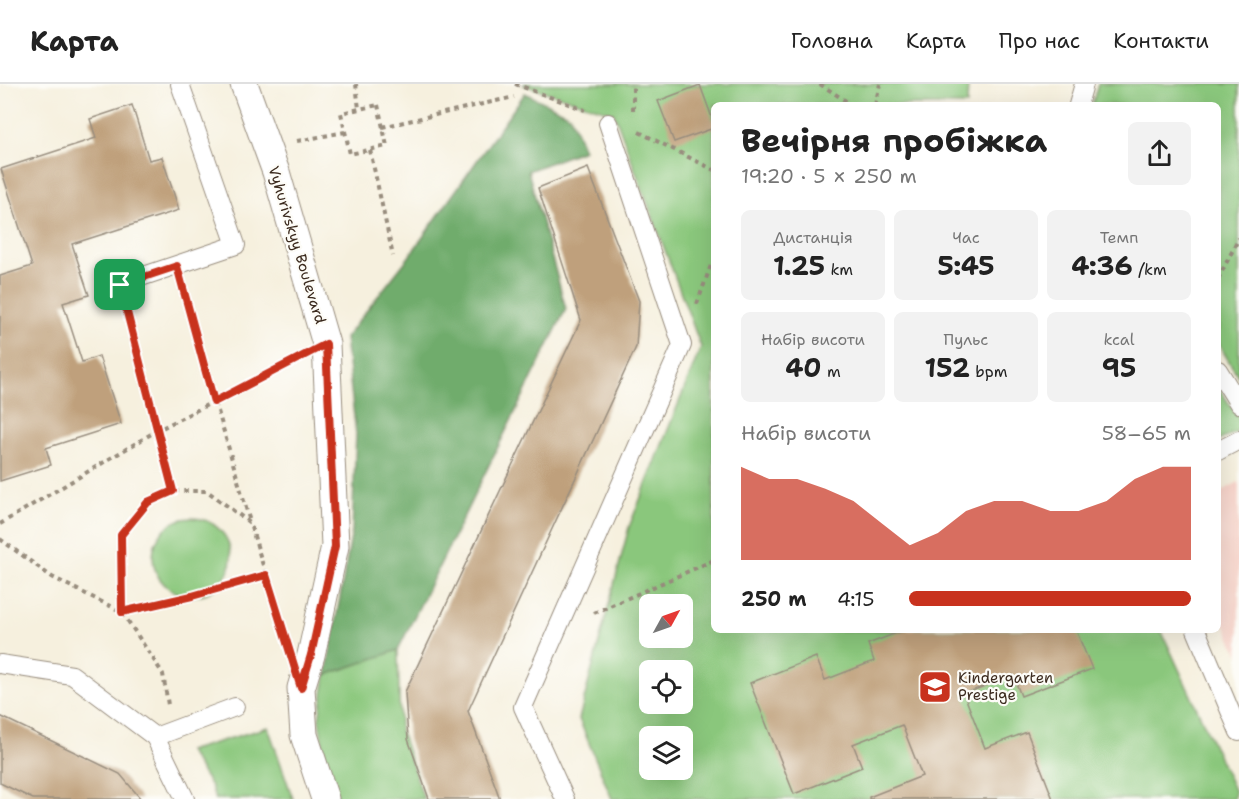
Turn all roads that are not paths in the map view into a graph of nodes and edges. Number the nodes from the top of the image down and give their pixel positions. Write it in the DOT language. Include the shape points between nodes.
graph roads {
  1 [pos="180,84"];
  2 [pos="244,84"];
  3 [pos="1084,84"];
  4 [pos="1079,102"];
  5 [pos="608,123"];
  6 [pos="120,285"];
  7 [pos="1221,375"];
  8 [pos="1239,404"];
  9 [pos="1239,440"];
  10 [pos="1221,449"];
  11 [pos="1197,633"];
  12 [pos="0,664"];
  13 [pos="235,707"];
  14 [pos="1239,732"];
  15 [pos="155,737"];
  16 [pos="185,799"];
  17 [pos="325,799"];
  18 [pos="565,799"];
  1 -- 6 [label="lane" via="236,245"];
  2 -- 17 [label="street, Vyhurivskyy Boulevard" via="276,172 326,344 335,546 301,688 304,735"];
  3 -- 4 [label="lane"];
  5 -- 18 [label="lane" via="682,345 523,708"];
  7 -- 8 [label="lane"];
  9 -- 10 [label="lane"];
  11 -- 14 [label="lane"];
  12 -- 15 [label="lane" via="72,675"];
  13 -- 15 [label="lane"];
  15 -- 16 [label="lane"];
}
